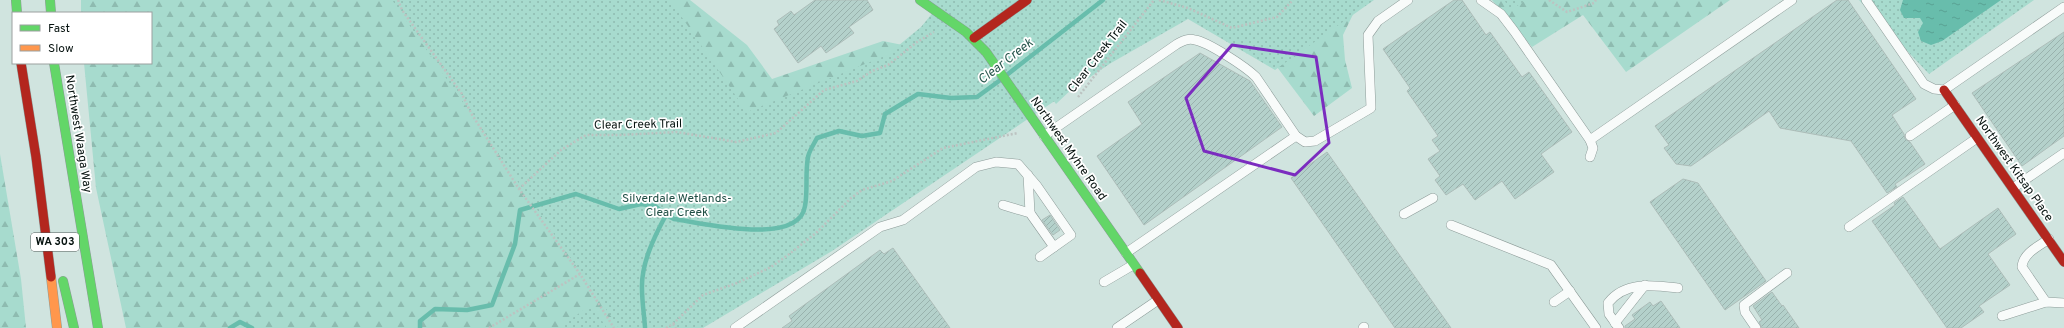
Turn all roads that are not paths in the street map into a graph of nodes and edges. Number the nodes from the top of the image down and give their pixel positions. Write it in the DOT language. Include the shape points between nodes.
graph roads {
  1 [pos="16,0"];
  2 [pos="50,0"];
  3 [pos="920,0"];
  4 [pos="1027,0"];
  5 [pos="1408,0"];
  6 [pos="1481,0"];
  7 [pos="1792,0"];
  8 [pos="1866,0"];
  9 [pos="2064,7"];
  10 [pos="17,12"];
  11 [pos="51,12"];
  12 [pos="974,38"];
  13 [pos="21,64"];
  14 [pos="54,64"];
  15 [pos="1944,90"];
  16 [pos="1954,105"];
  17 [pos="1044,136"];
  18 [pos="1296,136"];
  19 [pos="1910,136"];
  20 [pos="1978,137"];
  21 [pos="1590,140"];
  22 [pos="2064,153"];
  23 [pos="36,157"];
  24 [pos="1590,157"];
  25 [pos="1028,175"];
  26 [pos="2013,188"];
  27 [pos="1433,198"];
  28 [pos="1003,205"];
  29 [pos="78,209"];
  30 [pos="1030,214"];
  31 [pos="1404,214"];
  32 [pos="1451,225"];
  33 [pos="1849,228"];
  34 [pos="2048,239"];
  35 [pos="1054,248"];
  36 [pos="1126,254"];
  37 [pos="1040,257"];
  38 [pos="58,258"];
  39 [pos="2064,260"];
  40 [pos="1133,265"];
  41 [pos="1787,273"];
  42 [pos="62,274"];
  43 [pos="1104,282"];
  44 [pos="1645,285"];
  45 [pos="1678,288"];
  46 [pos="1570,291"];
  47 [pos="103,298"];
  48 [pos="1158,300"];
  49 [pos="1554,302"];
  50 [pos="2046,302"];
  51 [pos="2064,303"];
  52 [pos="2002,316"];
  53 [pos="1617,325"];
  54 [pos="57,328"];
  55 [pos="74,328"];
  56 [pos="98,328"];
  57 [pos="735,328"];
  58 [pos="1117,328"];
  59 [pos="1178,328"];
  60 [pos="1596,328"];
  61 [pos="1756,328"];
  1 -- 10 [label="main road"];
  2 -- 11 [label="main road"];
  3 -- 12 [label="main road, Northwest Myhre Road"];
  4 -- 12 [label="main road"];
  5 -- 18 [label="lane" via="1378,21 1368,35 1371,108 1315,141 1305,142"];
  6 -- 21 [label="lane" via="1500,14 1514,31"];
  7 -- 21 [label="lane"];
  8 -- 15 [label="lane" via="1924,84 1934,90"];
  9 -- 15 [label="lane"];
  12 -- 17 [label="main road, Northwest Myhre Road"];
  13 -- 23 [label="main road, WA 303"];
  14 -- 29 [label="main road, Northwest Waaga Way / WA 303"];
  15 -- 16 [label="main road, Northwest Kitsap Place"];
  16 -- 19 [label="lane"];
  16 -- 20 [label="main road, Northwest Kitsap Place"];
  17 -- 18 [label="lane" via="1188,39 1204,43 1249,70"];
  17 -- 36 [label="main road, Northwest Myhre Road"];
  18 -- 36 [label="lane"];
  20 -- 26 [label="main road, Northwest Kitsap Place"];
  20 -- 33 [label="lane"];
  21 -- 24 [label="lane" via="1593,148"];
  22 -- 26 [label="lane"];
  23 -- 38 [label="main road, WA 303"];
  23 -- 54 [label="main road"];
  25 -- 30 [label="lane"];
  25 -- 35 [label="lane" via="1072,235"];
  25 -- 57 [label="lane" via="1018,164 996,162 976,167 903,220 880,227"];
  26 -- 34 [label="main road, Northwest Kitsap Place"];
  27 -- 31 [label="lane"];
  28 -- 30 [label="lane"];
  29 -- 47 [label="main road"];
  29 -- 56 [label="main road, WA 303"];
  30 -- 35 [label="lane"];
  32 -- 46 [label="lane" via="1551,265"];
  34 -- 39 [label="main road, Northwest Kitsap Place"];
  34 -- 50 [label="lane" via="2022,262 2022,267"];
  35 -- 37 [label="lane"];
  36 -- 40 [label="main road, Northwest Myhre Road"];
  40 -- 43 [label="lane"];
  40 -- 48 [label="main road, Northwest Myhre Road"];
  41 -- 61 [label="lane" via="1744,305"];
  42 -- 55 [label="main road"];
  44 -- 45 [label="lane"];
  44 -- 53 [label="lane"];
  44 -- 53 [label="lane" via="1633,286 1615,294 1608,303 1609,314"];
  46 -- 49 [label="lane"];
  46 -- 60 [label="lane"];
  48 -- 58 [label="lane"];
  48 -- 59 [label="main road, Northwest Myhre Road"];
  50 -- 51 [label="lane"];
  50 -- 52 [label="lane"];
}
